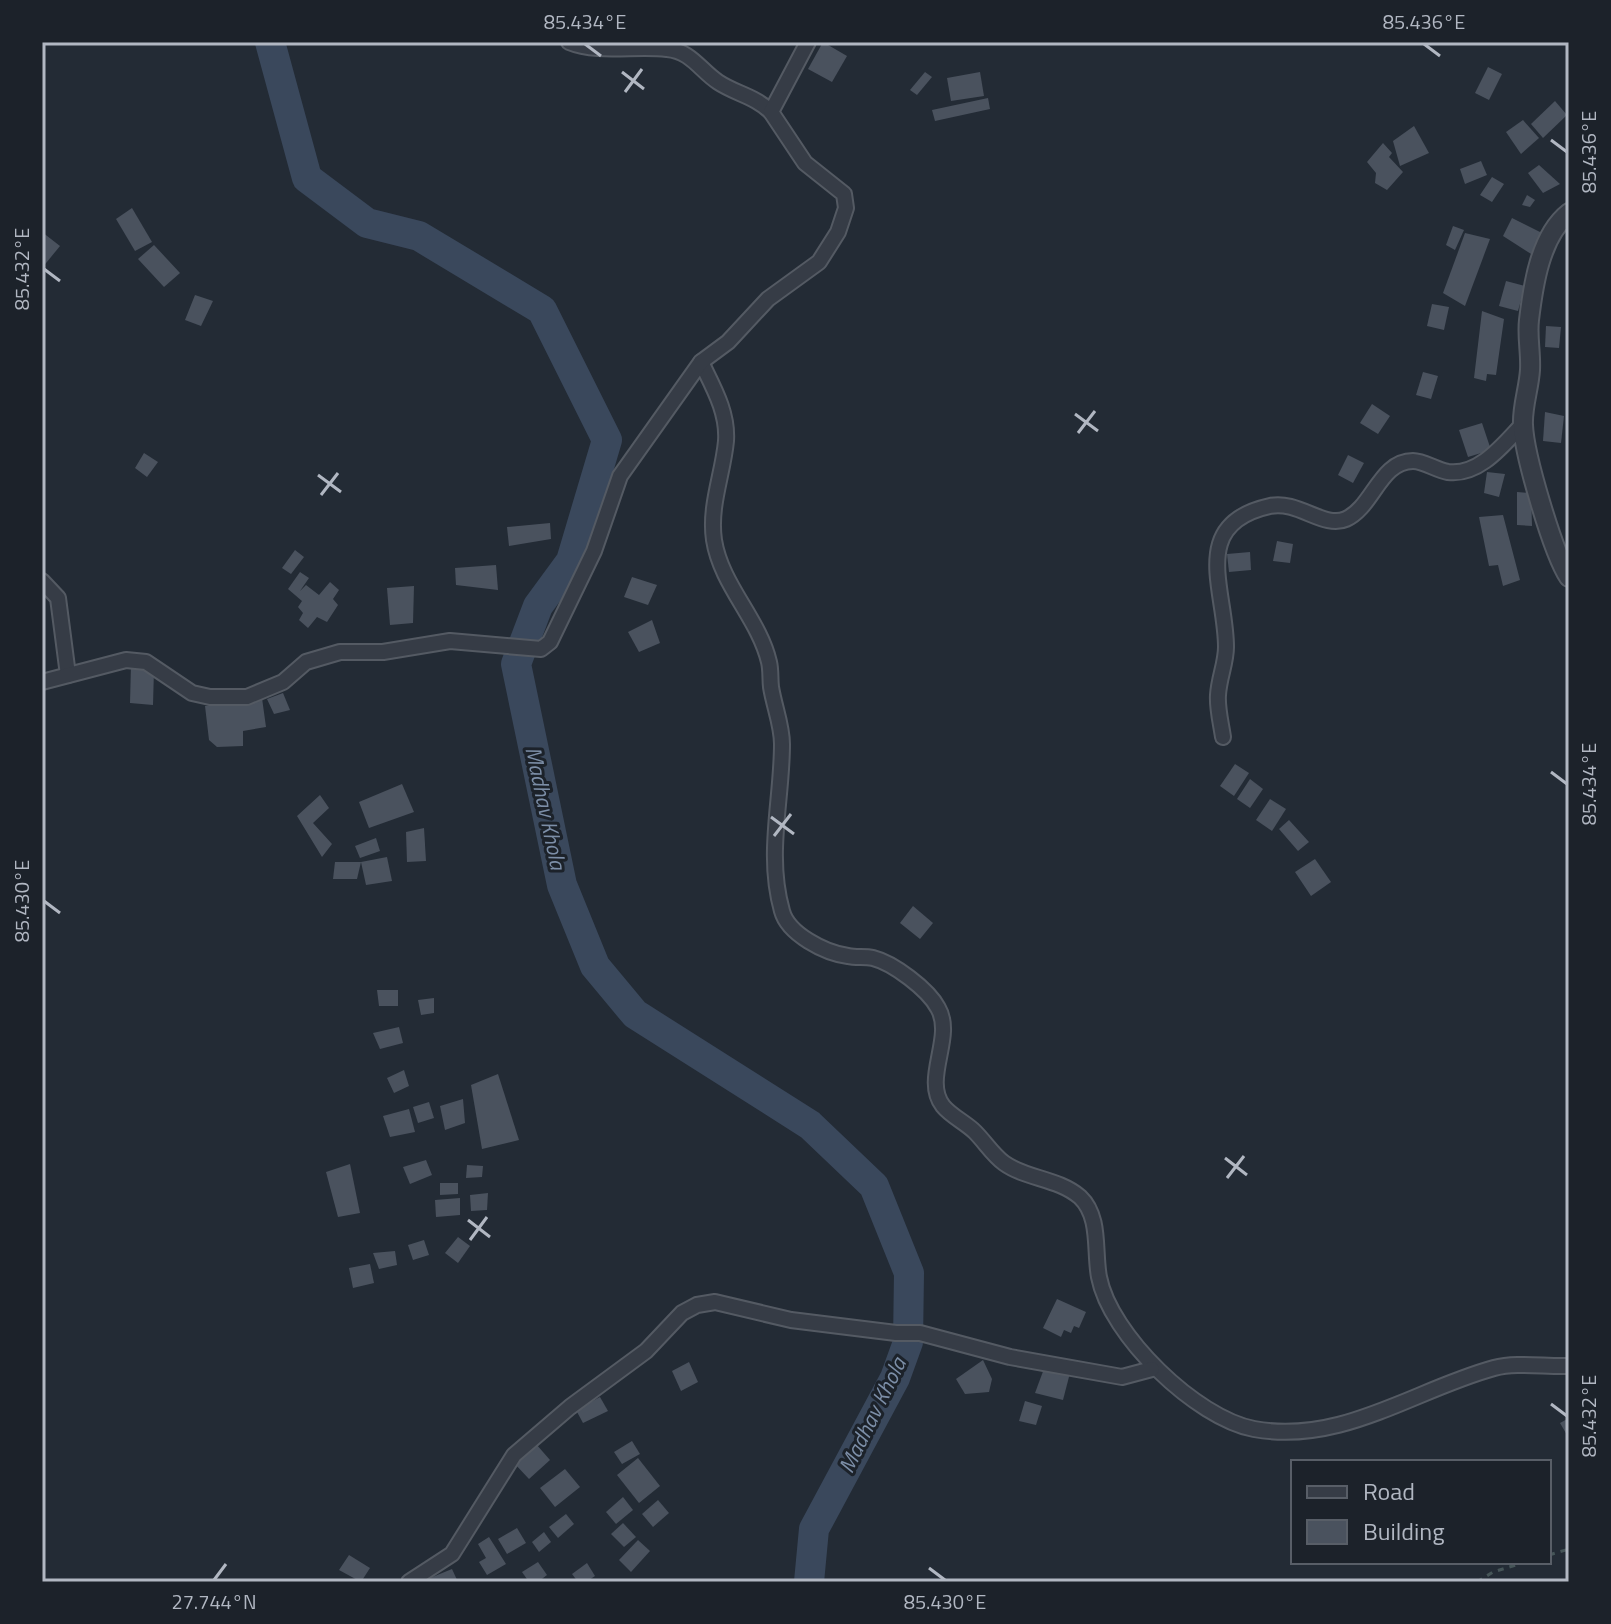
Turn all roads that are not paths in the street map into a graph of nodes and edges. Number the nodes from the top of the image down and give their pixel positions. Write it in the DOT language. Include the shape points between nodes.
graph roads {
  1 [pos="569,42"];
  2 [pos="808,42"];
  3 [pos="771,112"];
  4 [pos="1569,213"];
  5 [pos="701,362"];
  6 [pos="1522,425"];
  7 [pos="1569,577"];
  8 [pos="42,581"];
  9 [pos="68,675"];
  10 [pos="42,682"];
  11 [pos="1223,737"];
  12 [pos="1569,1366"];
  13 [pos="1152,1369"];
  14 [pos="409,1582"];
  1 -- 3 [label="street" via="672,49"];
  2 -- 3 [label="street"];
  3 -- 5 [label="street" via="805,163 844,194 846,208 819,262 768,299"];
  4 -- 6 [label="street" via="1543,252 1528,323 1530,369"];
  5 -- 9 [label="street" via="620,476 594,551 550,642 541,649 450,641 383,652 340,652 306,662 283,682 247,697 192,693 146,662 126,660"];
  5 -- 13 [label="street" via="723,411 726,438 713,511 714,538 720,564 769,661 782,741 774,832 782,914 791,928 832,953 873,958 899,969 938,1007 943,1024 936,1088 942,1105 1005,1164 1052,1181 1088,1207 1099,1281"];
  6 -- 7 [label="street" via="1546,521"];
  6 -- 11 [label="street" via="1477,467 1450,473 1413,461 1392,468 1347,519 1332,522 1296,506 1272,506 1246,515 1223,534 1215,557 1225,615 1226,651 1217,696"];
  8 -- 9 [label="street" via="58,598"];
  9 -- 10 [label="street"];
  12 -- 13 [label="street" via="1494,1368 1366,1419 1298,1432 1225,1420"];
  13 -- 14 [label="street" via="1122,1377 1010,1357 920,1333 791,1320 742,1305 697,1305 514,1455 452,1554"];
}
